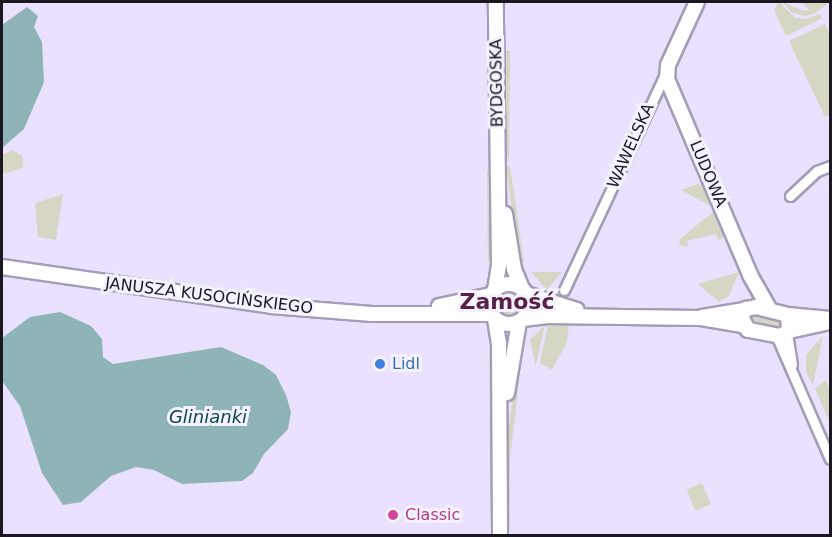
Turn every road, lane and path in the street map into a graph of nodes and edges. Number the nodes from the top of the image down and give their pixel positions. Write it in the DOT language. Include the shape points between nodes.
graph roads {
  1 [pos="496,2"];
  2 [pos="697,2"];
  3 [pos="666,72"];
  4 [pos="498,165"];
  5 [pos="831,166"];
  6 [pos="790,196"];
  7 [pos="2,267"];
  8 [pos="750,275"];
  9 [pos="564,290"];
  10 [pos="493,292"];
  11 [pos="524,292"];
  12 [pos="744,306"];
  13 [pos="770,310"];
  14 [pos="417,312"];
  15 [pos="788,315"];
  16 [pos="493,316"];
  17 [pos="606,316"];
  18 [pos="701,318"];
  19 [pos="521,320"];
  20 [pos="831,320"];
  21 [pos="742,325"];
  22 [pos="786,336"];
  23 [pos="792,365"];
  24 [pos="500,442"];
  25 [pos="831,459"];
  26 [pos="500,536"];
  1 -- 4 [label="street, BYDGOSKA"];
  2 -- 3 [label="street, WAWELSKA"];
  3 -- 8 [label="street, LUDOWA"];
  3 -- 9 [label="street, WAWELSKA"];
  4 -- 10 [label="street, BYDGOSKA" via="499,279"];
  4 -- 11 [label="street, BYDGOSKA" via="513,265"];
  5 -- 6 [label="street" via="817,171"];
  7 -- 14 [label="street, JANUSZA KUSOCIŃSKIEGO" via="240,303 372,314"];
  8 -- 12 [label="street, LUDOWA"];
  8 -- 13 [label="street, LUDOWA"];
  10 -- 11 [label="street" via="507,284"];
  10 -- 14 [label="street, JANUSZA KUSOCIŃSKIEGO"];
  10 -- 16 [label="street"];
  11 -- 17 [label="street" via="548,303"];
  11 -- 19 [label="street" via="529,305"];
  12 -- 13 [label="street"];
  12 -- 18 [label="street"];
  12 -- 21 [label="street, LUDOWA"];
  13 -- 15 [label="street"];
  14 -- 16 [label="street, JANUSZA KUSOCIŃSKIEGO"];
  15 -- 20 [label="street"];
  15 -- 22 [label="street"];
  16 -- 19 [label="street" via="504,324"];
  16 -- 24 [label="street" via="499,339"];
  17 -- 18 [label="street"];
  17 -- 19 [label="street"];
  18 -- 21 [label="street"];
  19 -- 24 [label="street"];
  20 -- 22 [label="street"];
  21 -- 22 [label="street" via="750,332"];
  22 -- 23 [label="street"];
  22 -- 23 [label="street"];
  23 -- 25 [label="street"];
  24 -- 26 [label="street"];
}
